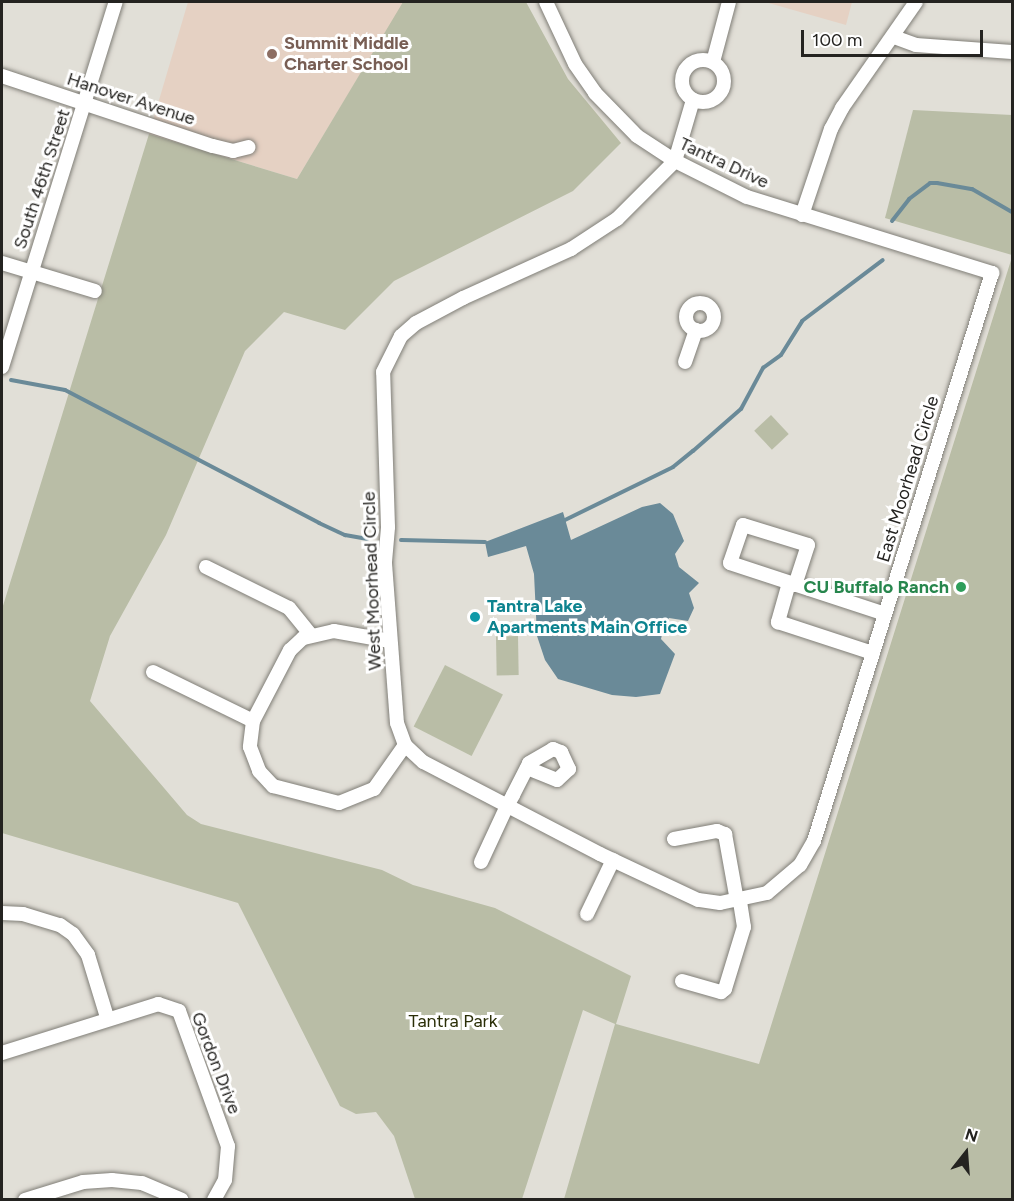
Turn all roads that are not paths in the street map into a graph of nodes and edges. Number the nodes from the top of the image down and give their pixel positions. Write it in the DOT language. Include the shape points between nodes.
graph roads {
  1 [pos="116,2"];
  2 [pos="546,2"];
  3 [pos="729,2"];
  4 [pos="916,2"];
  5 [pos="894,37"];
  6 [pos="1012,52"];
  7 [pos="712,62"];
  8 [pos="2,76"];
  9 [pos="693,99"];
  10 [pos="86,102"];
  11 [pos="249,147"];
  12 [pos="675,161"];
  13 [pos="802,215"];
  14 [pos="2,263"];
  15 [pos="32,273"];
  16 [pos="992,273"];
  17 [pos="95,291"];
  18 [pos="696,330"];
  19 [pos="685,362"];
  20 [pos="2,367"];
  21 [pos="206,567"];
  22 [pos="792,584"];
  23 [pos="885,614"];
  24 [pos="311,635"];
  25 [pos="390,641"];
  26 [pos="873,653"];
  27 [pos="153,672"];
  28 [pos="253,721"];
  29 [pos="405,745"];
  30 [pos="526,768"];
  31 [pos="507,806"];
  32 [pos="674,839"];
  33 [pos="613,860"];
  34 [pos="481,862"];
  35 [pos="738,901"];
  36 [pos="2,913"];
  37 [pos="587,914"];
  38 [pos="682,981"];
  39 [pos="107,1017"];
  40 [pos="2,1053"];
  41 [pos="25,1200"];
  42 [pos="182,1200"];
  43 [pos="213,1200"];
  1 -- 10 [label="street, South 46th Street"];
  2 -- 12 [label="street, Tantra Drive" via="575,64 595,93 637,136"];
  3 -- 7 [label="street"];
  4 -- 5 [label="street"];
  5 -- 6 [label="street" via="916,45"];
  5 -- 13 [label="street" via="848,98 831,129"];
  7 -- 9 [label="street" via="700,60 686,69 683,86"];
  7 -- 9 [label="street" via="724,77 722,91 707,102"];
  8 -- 10 [label="street, Hanover Avenue"];
  9 -- 12 [label="street"];
  10 -- 11 [label="street, Hanover Avenue" via="213,146 233,151"];
  10 -- 15 [label="street, South 46th Street"];
  12 -- 13 [label="street, Tantra Drive" via="747,197"];
  12 -- 25 [label="street, West Moorhead Circle" via="616,219 590,238 416,323 390,353 383,372"];
  13 -- 16 [label="street, Tantra Drive"];
  14 -- 15 [label="street"];
  15 -- 17 [label="street"];
  15 -- 20 [label="street, South 46th Street"];
  16 -- 23 [label="street, East Moorhead Circle"];
  18 -- 19 [label="street"];
  21 -- 24 [label="street" via="289,608"];
  22 -- 22 [label="street" via="730,563 743,525 808,545"];
  22 -- 23 [label="street"];
  22 -- 26 [label="street" via="778,622"];
  23 -- 26 [label="street, East Moorhead Circle"];
  24 -- 25 [label="street" via="334,631"];
  24 -- 28 [label="street" via="290,651"];
  25 -- 29 [label="street, West Moorhead Circle" via="397,723"];
  26 -- 35 [label="street, East Moorhead Circle" via="814,841 800,865 767,893"];
  27 -- 28 [label="street"];
  28 -- 29 [label="street" via="251,754 269,782 339,803 374,789"];
  29 -- 31 [label="street" via="423,762"];
  30 -- 31 [label="street"];
  31 -- 33 [label="street"];
  31 -- 34 [label="street"];
  32 -- 35 [label="street" via="717,831 725,834"];
  33 -- 35 [label="street" via="698,900"];
  33 -- 37 [label="street"];
  35 -- 38 [label="street" via="744,927 725,989 721,992"];
  36 -- 39 [label="street" via="23,914 60,925 73,934 88,955"];
  39 -- 40 [label="street, Gordon Drive"];
  39 -- 43 [label="street, Gordon Drive" via="158,1004 179,1011 228,1145 225,1180"];
  41 -- 42 [label="street" via="83,1182 112,1180 142,1183"];
}
